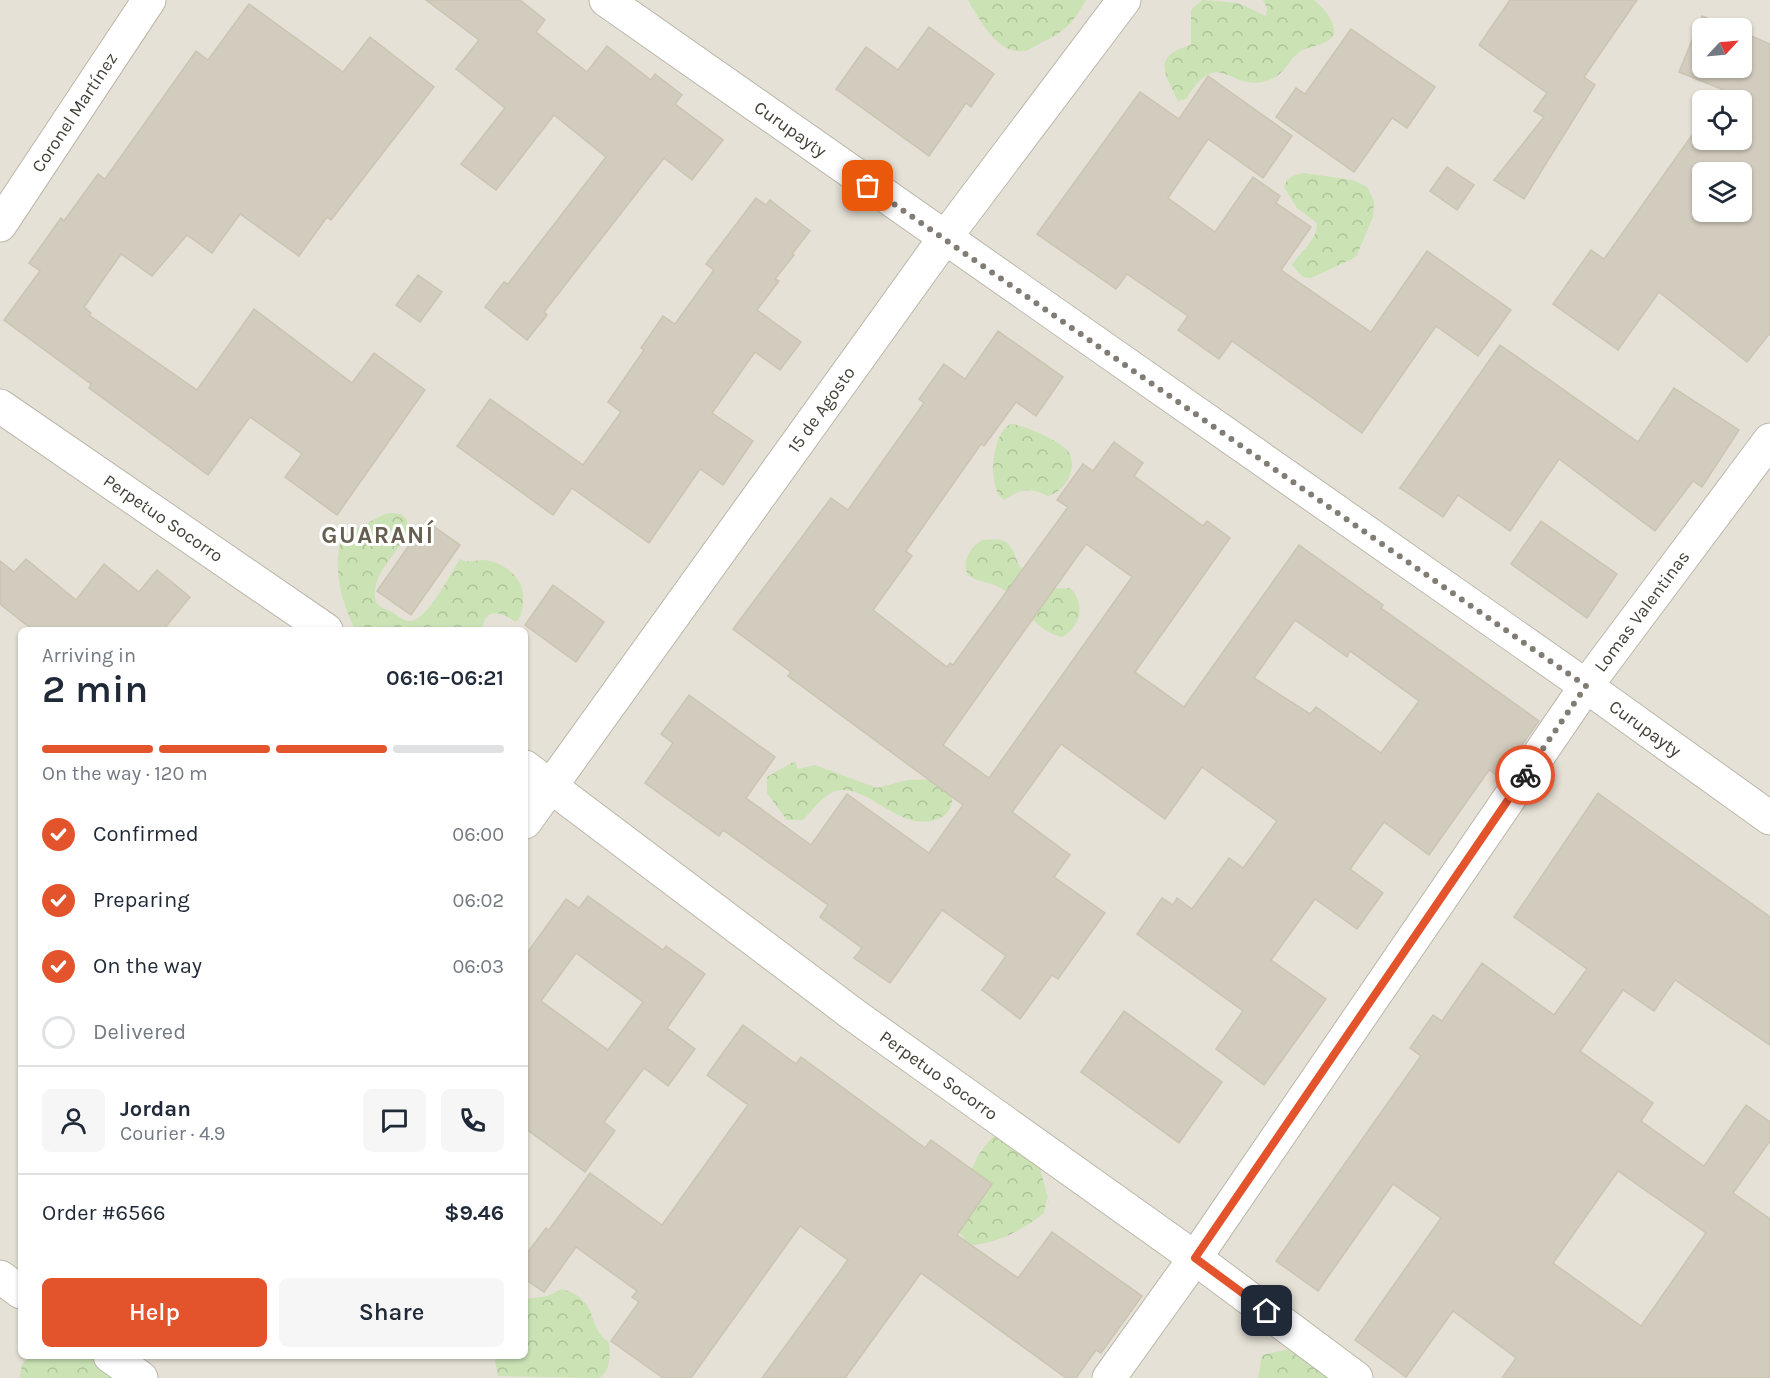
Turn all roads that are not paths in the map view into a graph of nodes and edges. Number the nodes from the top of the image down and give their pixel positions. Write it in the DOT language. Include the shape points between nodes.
graph roads {
  1 [pos="149,0"];
  2 [pos="606,0"];
  3 [pos="1124,0"];
  4 [pos="0,225"];
  5 [pos="944,239"];
  6 [pos="0,406"];
  7 [pos="1770,440"];
  8 [pos="322,627"];
  9 [pos="1586,686"];
  10 [pos="528,769"];
  11 [pos="552,786"];
  12 [pos="528,818"];
  13 [pos="1770,818"];
  14 [pos="1195,1258"];
  15 [pos="0,1278"];
  16 [pos="18,1291"];
  17 [pos="1109,1378"];
  18 [pos="1356,1378"];
  1 -- 4 [label="street, Coronel Martínez"];
  2 -- 5 [label="street, Curupayty"];
  3 -- 5 [label="street, 15 de Agosto"];
  5 -- 9 [label="street, Curupayty"];
  5 -- 11 [label="street, 15 de Agosto"];
  6 -- 8 [label="street, Perpetuo Socorro"];
  7 -- 9 [label="street, Lomas Valentinas"];
  9 -- 13 [label="street, Curupayty"];
  9 -- 14 [label="street, Lomas Valentinas"];
  10 -- 11 [label="street, Perpetuo Socorro"];
  11 -- 12 [label="street, 15 de Agosto"];
  11 -- 14 [label="street, Perpetuo Socorro" via="854,1015"];
  14 -- 17 [label="street, Lomas Valentinas"];
  14 -- 18 [label="street, Perpetuo Socorro"];
  15 -- 16 [label="street"];
}
